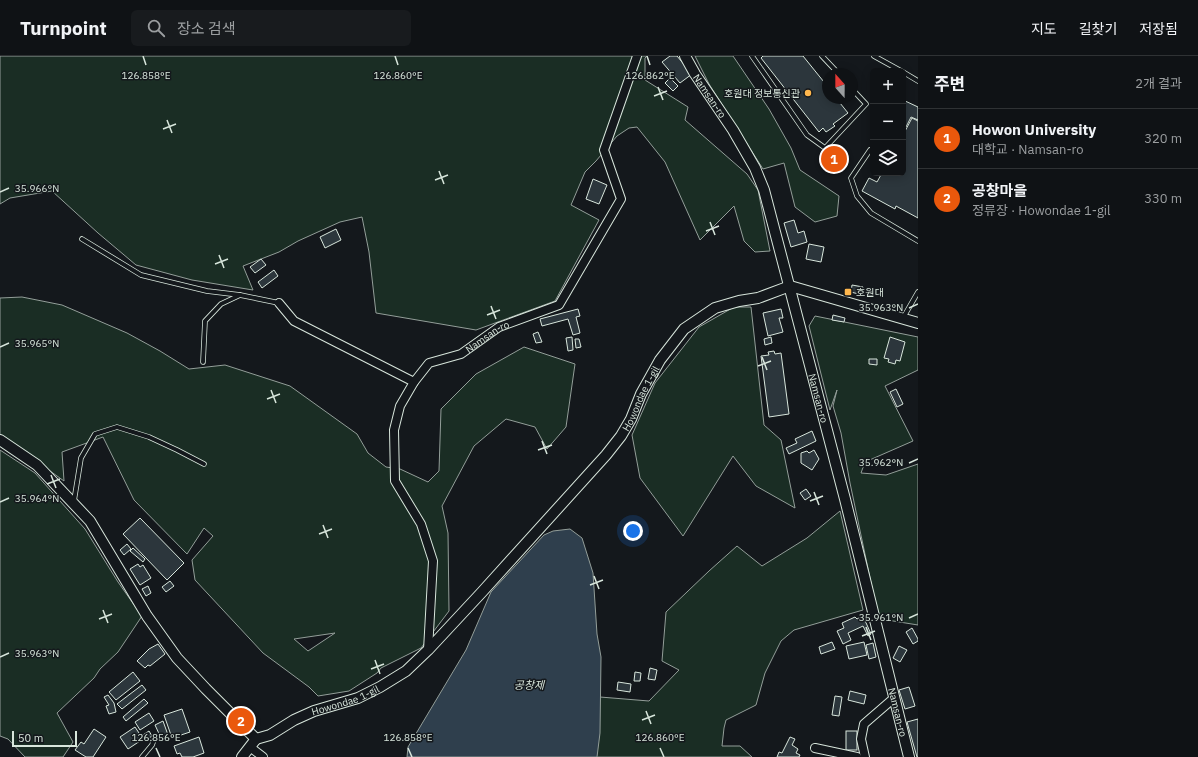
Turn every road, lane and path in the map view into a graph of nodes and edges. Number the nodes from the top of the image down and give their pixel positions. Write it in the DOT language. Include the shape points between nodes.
graph roads {
  1 [pos="637,56"];
  2 [pos="685,56"];
  3 [pos="752,56"];
  4 [pos="822,56"];
  5 [pos="874,56"];
  6 [pos="833,68"];
  7 [pos="895,68"];
  8 [pos="906,74"];
  9 [pos="918,81"];
  10 [pos="858,95"];
  11 [pos="870,150"];
  12 [pos="82,239"];
  13 [pos="918,241"];
  14 [pos="790,286"];
  15 [pos="918,292"];
  16 [pos="240,295"];
  17 [pos="278,303"];
  18 [pos="903,318"];
  19 [pos="918,323"];
  20 [pos="204,362"];
  21 [pos="414,382"];
  22 [pos="0,440"];
  23 [pos="204,464"];
  24 [pos="74,504"];
  25 [pos="428,650"];
  26 [pos="894,698"];
  27 [pos="155,737"];
  28 [pos="253,743"];
  29 [pos="814,748"];
  30 [pos="142,757"];
  31 [pos="242,757"];
  32 [pos="263,757"];
  33 [pos="857,757"];
  34 [pos="865,757"];
  35 [pos="909,757"];
  1 -- 21 [label="street, Namsan-ro" via="604,150 621,199 559,305 499,327 462,354 429,363"];
  2 -- 14 [label="street, Namsan-ro" via="755,168 764,190"];
  3 -- 10 [label="lane" via="807,135 825,148 866,104"];
  4 -- 6 [label="lane"];
  5 -- 7 [label="lane"];
  8 -- 9 [label="lane"];
  11 -- 13 [label="lane" via="850,178 857,196 871,214"];
  12 -- 16 [label="lane" via="141,276 207,291"];
  14 -- 18 [label="street"];
  14 -- 25 [label="street, Howondae 1-gil" via="758,298 715,308 684,329 660,360 641,394 631,419 606,455"];
  14 -- 26 [label="street, Namsan-ro"];
  15 -- 18 [label="lane"];
  16 -- 17 [label="lane"];
  16 -- 20 [label="lane" via="221,304 205,322"];
  17 -- 21 [label="street" via="294,321"];
  18 -- 19 [label="street"];
  21 -- 25 [label="street" via="400,406 394,430 395,481 421,524 433,561"];
  22 -- 24 [label="street" via="37,465"];
  23 -- 24 [label="lane" via="149,437 117,427 95,434 81,458"];
  24 -- 28 [label="street" via="90,522 147,616 178,658"];
  25 -- 28 [label="street, Howondae 1-gil" via="406,671 380,687 358,698 314,711"];
  26 -- 34 [label="street" via="864,724 861,739"];
  26 -- 35 [label="street, Namsan-ro"];
  27 -- 30 [label="lane"];
  28 -- 31 [label="street"];
  28 -- 32 [label="street"];
  29 -- 33 [label="street"];
}
